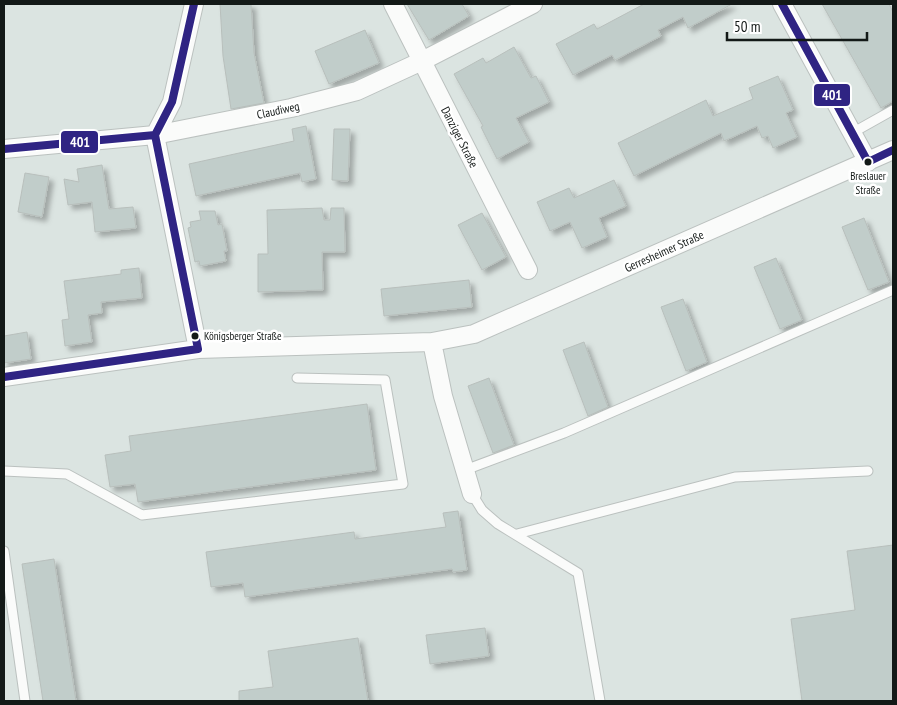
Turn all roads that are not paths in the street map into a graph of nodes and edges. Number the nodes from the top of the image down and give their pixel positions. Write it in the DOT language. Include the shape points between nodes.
graph roads {
  1 [pos="194,4"];
  2 [pos="393,4"];
  3 [pos="533,4"];
  4 [pos="782,4"];
  5 [pos="422,61"];
  6 [pos="893,110"];
  7 [pos="852,133"];
  8 [pos="155,135"];
  9 [pos="4,149"];
  10 [pos="893,150"];
  11 [pos="868,162"];
  12 [pos="528,270"];
  13 [pos="893,290"];
  14 [pos="432,342"];
  15 [pos="198,349"];
  16 [pos="4,377"];
  17 [pos="296,378"];
  18 [pos="465,470"];
  19 [pos="4,471"];
  20 [pos="868,471"];
  21 [pos="472,494"];
  22 [pos="517,534"];
  23 [pos="4,551"];
  24 [pos="26,701"];
  25 [pos="600,701"];
  1 -- 8 [label="street" via="172,102"];
  2 -- 5 [label="street, Danziger Straße"];
  3 -- 5 [label="street, Claudiweg"];
  4 -- 7 [label="street"];
  5 -- 8 [label="street, Claudiweg" via="357,91 291,108"];
  5 -- 12 [label="street, Danziger Straße"];
  6 -- 7 [label="lane"];
  7 -- 11 [label="street"];
  8 -- 9 [label="street, Claudiweg"];
  8 -- 15 [label="street"];
  10 -- 11 [label="street, Gerresheimer Straße"];
  11 -- 14 [label="street, Gerresheimer Straße" via="474,334"];
  13 -- 18 [label="lane" via="581,426"];
  14 -- 15 [label="street, Gerresheimer Straße"];
  14 -- 18 [label="street" via="443,396"];
  15 -- 16 [label="street, Gerresheimer Straße"];
  17 -- 19 [label="lane" via="385,380 403,484 142,515 68,474"];
  18 -- 21 [label="street"];
  20 -- 22 [label="lane" via="735,478"];
  21 -- 22 [label="lane" via="482,510"];
  22 -- 25 [label="lane" via="578,573"];
  23 -- 24 [label="lane"];
}
